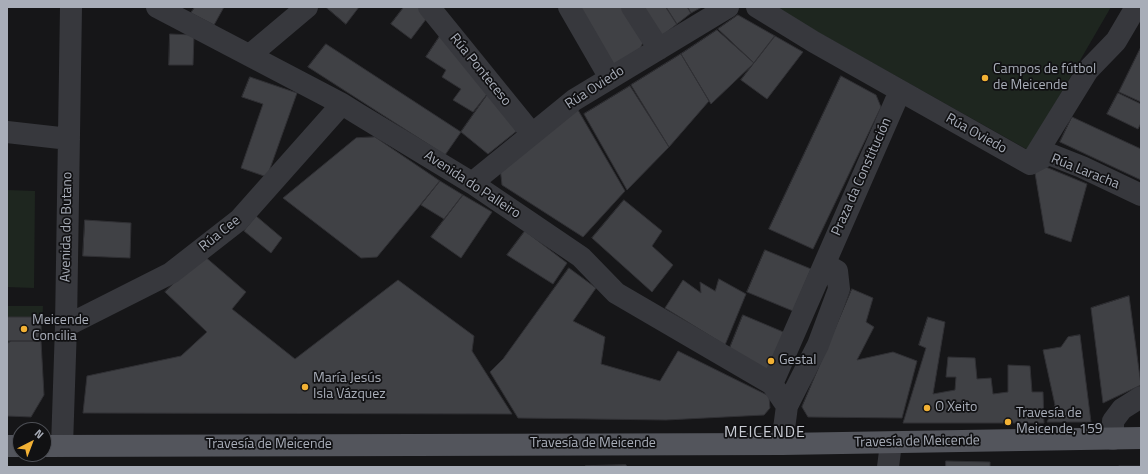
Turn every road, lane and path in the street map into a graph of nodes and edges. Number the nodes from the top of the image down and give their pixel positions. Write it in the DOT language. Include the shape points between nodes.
graph roads {
  1 [pos="71,7"];
  2 [pos="157,7"];
  3 [pos="307,7"];
  4 [pos="429,7"];
  5 [pos="568,7"];
  6 [pos="632,7"];
  7 [pos="728,7"];
  8 [pos="757,7"];
  9 [pos="1136,7"];
  10 [pos="659,49"];
  11 [pos="250,55"];
  12 [pos="610,78"];
  13 [pos="900,91"];
  14 [pos="342,104"];
  15 [pos="7,132"];
  16 [pos="532,134"];
  17 [pos="69,139"];
  18 [pos="1030,164"];
  19 [pos="472,183"];
  20 [pos="1141,195"];
  21 [pos="825,264"];
  22 [pos="66,326"];
  23 [pos="772,384"];
  24 [pos="1141,397"];
  25 [pos="787,406"];
  26 [pos="1141,438"];
  27 [pos="1113,439"];
  28 [pos="891,443"];
  29 [pos="782,444"];
  30 [pos="53,446"];
  31 [pos="888,467"];
  1 -- 17 [label="street, Avenida do Butano"];
  2 -- 11 [label="street, Avenida do Palleiro"];
  3 -- 11 [label="street"];
  4 -- 16 [label="street, Rúa Ponteceso"];
  5 -- 12 [label="street"];
  6 -- 10 [label="street"];
  7 -- 10 [label="street, Rúa Oviedo"];
  8 -- 13 [label="street, Rúa Oviedo"];
  9 -- 18 [label="street" via="1116,41 1088,70"];
  10 -- 12 [label="street, Rúa Oviedo"];
  11 -- 14 [label="street, Avenida do Palleiro"];
  12 -- 16 [label="street, Rúa Oviedo" via="574,100"];
  13 -- 18 [label="street, Rúa Oviedo"];
  13 -- 21 [label="street, Praza da Constitución"];
  14 -- 19 [label="street, Avenida do Palleiro"];
  14 -- 22 [label="street, Rúa Cee" via="239,220 171,273"];
  15 -- 17 [label="street"];
  16 -- 19 [label="street, Rúa Oviedo"];
  17 -- 22 [label="street, Avenida do Butano"];
  18 -- 20 [label="street, Rúa Laracha" via="1049,154"];
  19 -- 23 [label="street, Avenida do Palleiro" via="582,257 616,293"];
  21 -- 23 [label="street, Praza da Constitución"];
  21 -- 25 [label="street" via="837,271 840,289 818,345"];
  22 -- 30 [label="street, Avenida do Butano"];
  23 -- 25 [label="street"];
  24 -- 27 [label="street" via="1122,409 1113,421"];
  25 -- 29 [label="street"];
  26 -- 27 [label="main road, Travesía de Meicende"];
  27 -- 28 [label="main road, Travesía de Meicende"];
  28 -- 29 [label="main road, Travesía de Meicende"];
  28 -- 31 [label="street"];
  29 -- 30 [label="main road, Travesía de Meicende"];
}
